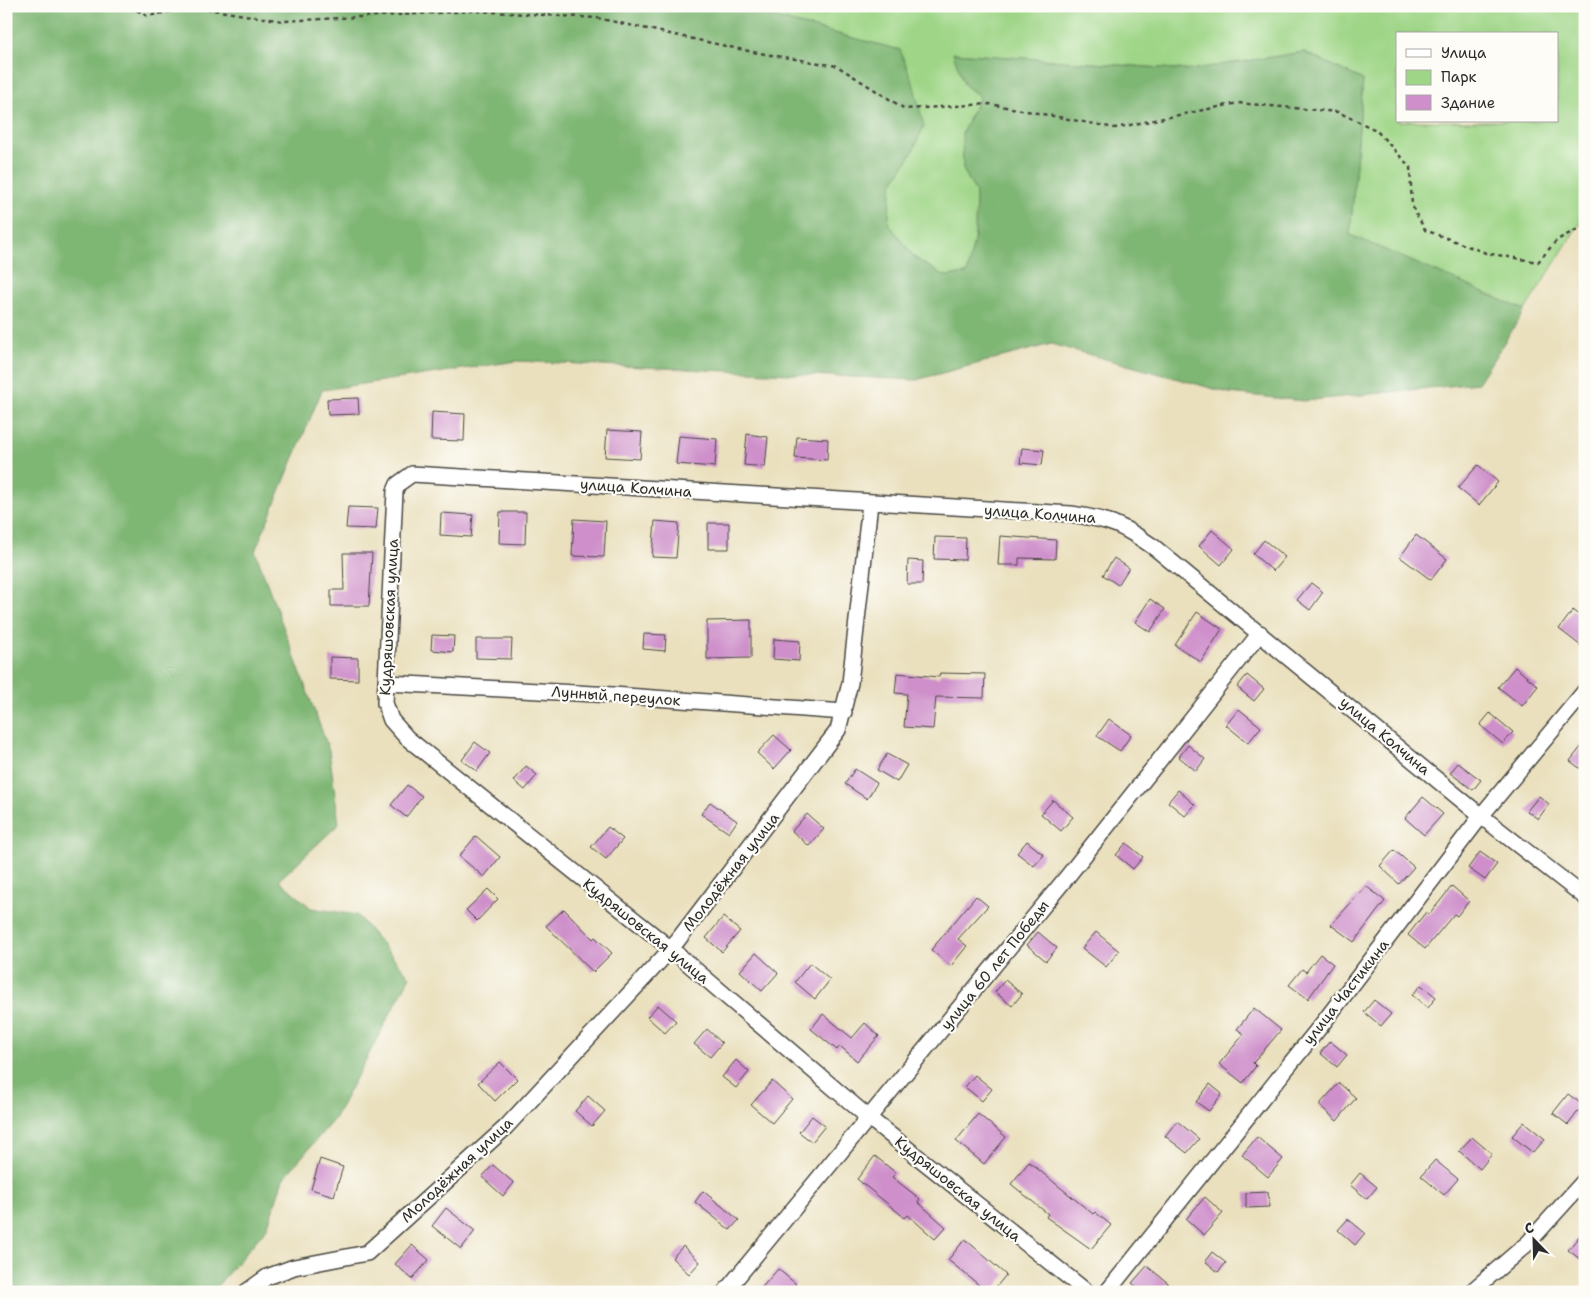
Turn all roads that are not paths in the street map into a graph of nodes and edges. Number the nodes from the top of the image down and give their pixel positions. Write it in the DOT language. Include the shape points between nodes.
graph roads {
  1 [pos="398,484"];
  2 [pos="870,503"];
  3 [pos="1260,633"];
  4 [pos="387,683"];
  5 [pos="1585,691"];
  6 [pos="844,712"];
  7 [pos="1481,816"];
  8 [pos="1585,897"];
  9 [pos="671,949"];
  10 [pos="869,1118"];
  11 [pos="1585,1180"];
  12 [pos="246,1292"];
  13 [pos="725,1292"];
  14 [pos="1087,1292"];
  15 [pos="1107,1292"];
  16 [pos="1471,1292"];
  1 -- 2 [label="street, улица Колчина" via="412,474"];
  1 -- 4 [label="street, Кудряшовская улица" via="395,491"];
  2 -- 3 [label="street, улица Колчина" via="1071,514 1106,519 1127,528 1155,548"];
  2 -- 6 [label="street, Молодёжная улица"];
  3 -- 7 [label="street, улица Колчина"];
  3 -- 10 [label="street, улица 60 лет Победы"];
  4 -- 6 [label="street, Лунный переулок"];
  4 -- 9 [label="street, Кудряшовская улица" via="385,703 391,720 407,738"];
  5 -- 7 [label="street, улица Частикина"];
  6 -- 9 [label="street, Молодёжная улица" via="838,730 818,758"];
  7 -- 8 [label="street, улица Колчина"];
  7 -- 15 [label="street, улица Частикина" via="1323,1023"];
  9 -- 10 [label="street, Кудряшовская улица"];
  9 -- 12 [label="street, Молодёжная улица" via="505,1128 366,1252 294,1267 267,1277"];
  10 -- 13 [label="street, улица 60 лет Победы"];
  10 -- 14 [label="street, Кудряшовская улица"];
  11 -- 16 [label="street" via="1528,1243"];
}
